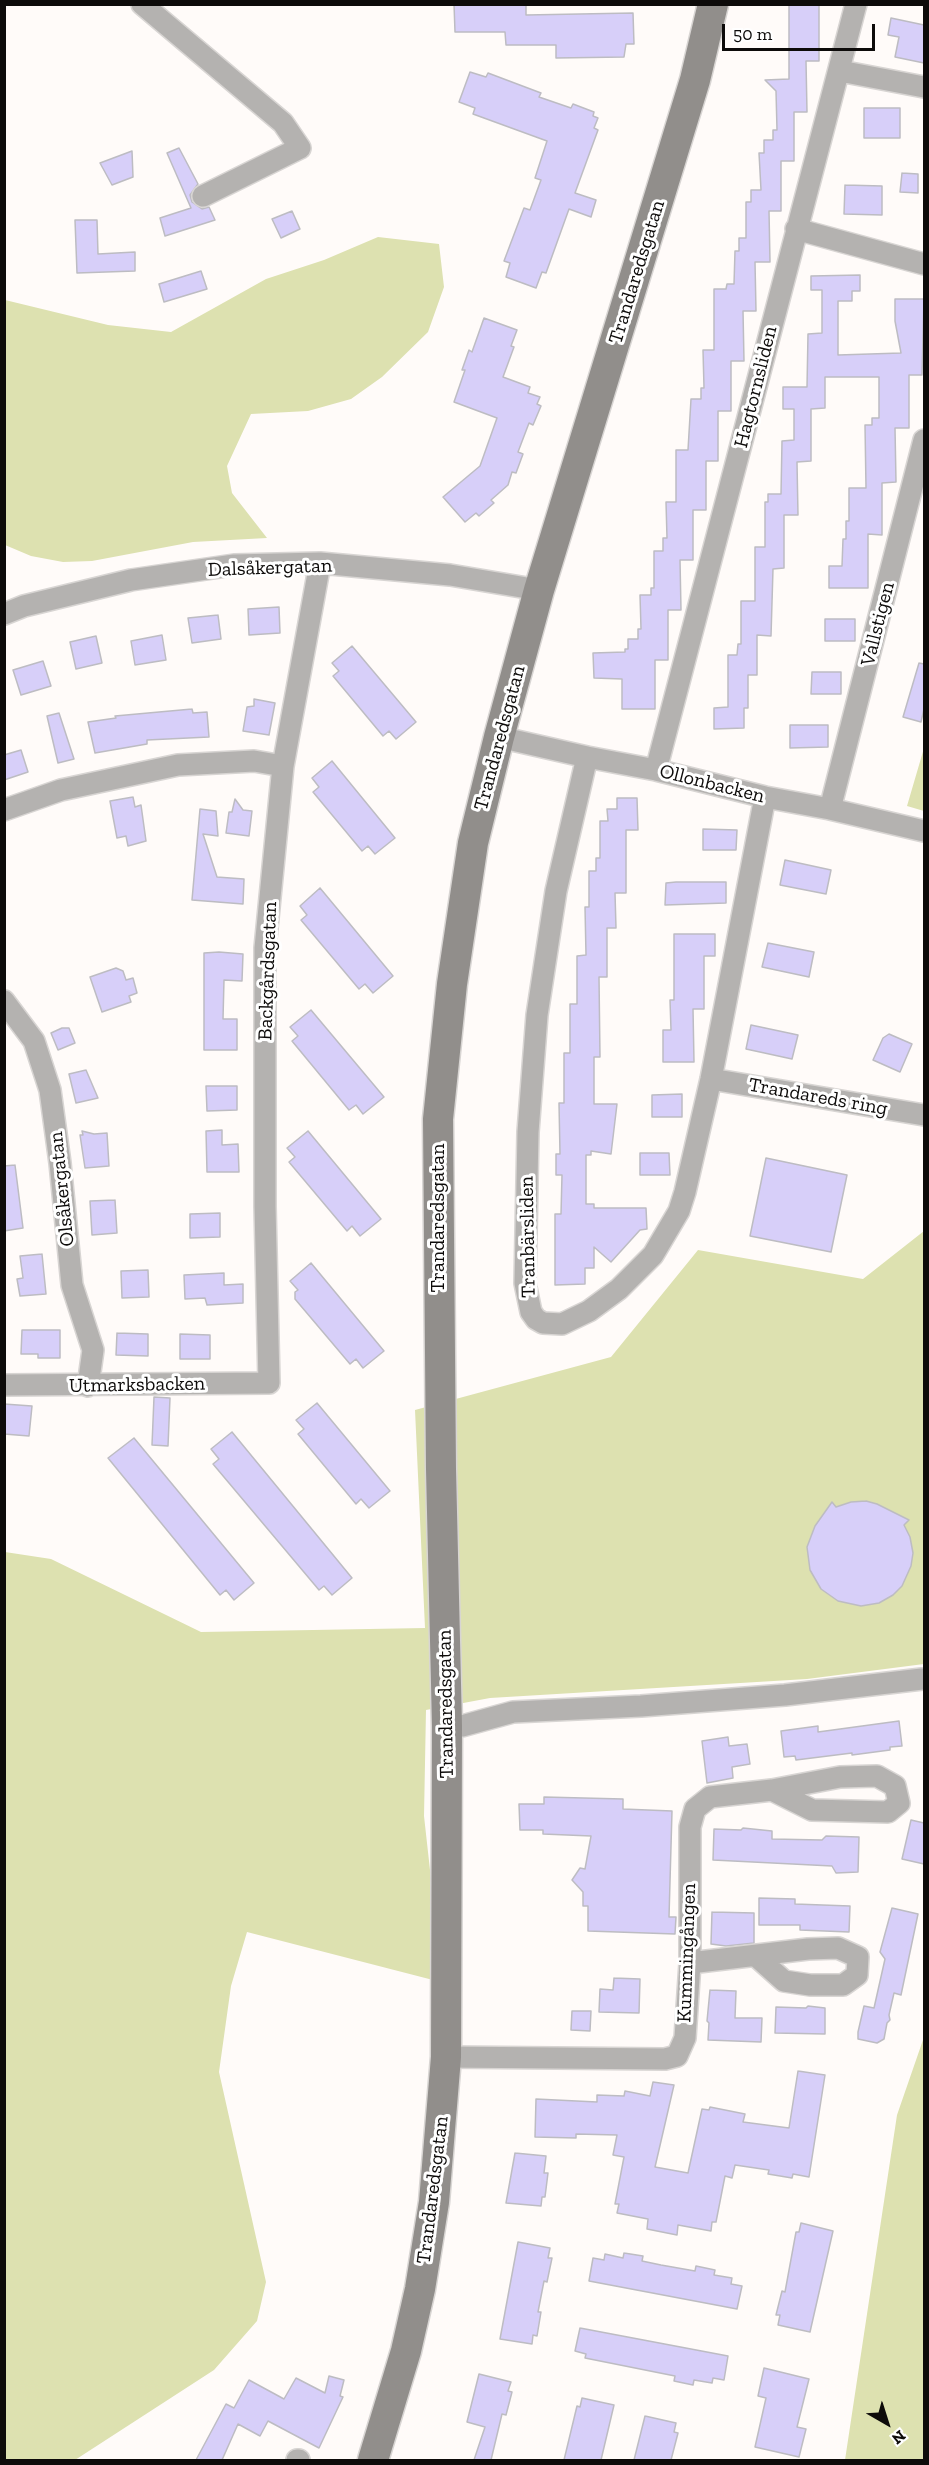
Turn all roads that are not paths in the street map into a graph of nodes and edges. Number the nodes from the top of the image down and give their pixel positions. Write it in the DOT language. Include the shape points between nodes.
graph roads {
  1 [pos="142,4"];
  2 [pos="713,4"];
  3 [pos="856,4"];
  4 [pos="840,71"];
  5 [pos="924,87"];
  6 [pos="203,196"];
  7 [pos="796,229"];
  8 [pos="924,264"];
  9 [pos="924,440"];
  10 [pos="320,563"];
  11 [pos="539,590"];
  12 [pos="4,614"];
  13 [pos="499,737"];
  14 [pos="587,757"];
  15 [pos="283,766"];
  16 [pos="656,770"];
  17 [pos="765,797"];
  18 [pos="830,809"];
  19 [pos="4,810"];
  20 [pos="924,831"];
  21 [pos="4,1001"];
  22 [pos="711,1079"];
  23 [pos="924,1115"];
  24 [pos="269,1383"];
  25 [pos="4,1385"];
  26 [pos="88,1386"];
  27 [pos="922,1680"];
  28 [pos="447,1726"];
  29 [pos="772,1790"];
  30 [pos="756,1956"];
  31 [pos="690,1963"];
  32 [pos="446,2057"];
  33 [pos="374,2460"];
  1 -- 6 [label="street" via="283,123 300,148"];
  2 -- 11 [label="street, Trandaredsgatan" via="657,209"];
  3 -- 4 [label="street, Hagtornsliden"];
  4 -- 5 [label="street"];
  4 -- 7 [label="street, Hagtornsliden"];
  7 -- 8 [label="street"];
  7 -- 16 [label="street, Hagtornsliden"];
  9 -- 18 [label="street, Vallstigen"];
  10 -- 11 [label="street, Dalsåkergatan" via="450,575"];
  10 -- 12 [label="street, Dalsåkergatan" via="234,565 131,580"];
  10 -- 15 [label="street, Backgårdsgatan"];
  11 -- 13 [label="street, Trandaredsgatan"];
  13 -- 14 [label="street, Ollonbacken"];
  13 -- 28 [label="street, Trandaredsgatan" via="473,843 452,984 438,1119"];
  14 -- 16 [label="street, Ollonbacken"];
  14 -- 22 [label="street, Tranbärsliden" via="556,891 537,1015 528,1132 525,1283 527,1300 536,1319 562,1324 589,1311 619,1289 653,1255 682,1202"];
  15 -- 19 [label="street" via="254,761 178,765 61,790"];
  15 -- 24 [label="street, Backgårdsgatan" via="265,948"];
  16 -- 17 [label="street, Ollonbacken"];
  17 -- 18 [label="street, Ollonbacken"];
  17 -- 22 [label="street, Tranbärsliden"];
  18 -- 20 [label="street, Ollonbacken"];
  21 -- 26 [label="street, Olsåkergatan" via="34,1041 50,1090 72,1285 93,1350"];
  22 -- 23 [label="street, Trandareds ring"];
  24 -- 26 [label="street, Utmarksbacken"];
  25 -- 26 [label="street, Utmarksbacken"];
  27 -- 28 [label="street" via="796,1694 513,1712 462,1726"];
  28 -- 32 [label="street, Trandaredsgatan"];
  29 -- 29 [label="street, Kummingången" via="840,1777 877,1776 895,1786 899,1803 888,1812 812,1810"];
  29 -- 31 [label="street, Kummingången" via="710,1797 695,1809 690,1827"];
  30 -- 31 [label="street"];
  31 -- 32 [label="street, Kummingången" via="685,2038 677,2056"];
  32 -- 33 [label="street, Trandaredsgatan" via="434,2202 420,2289"];
}
